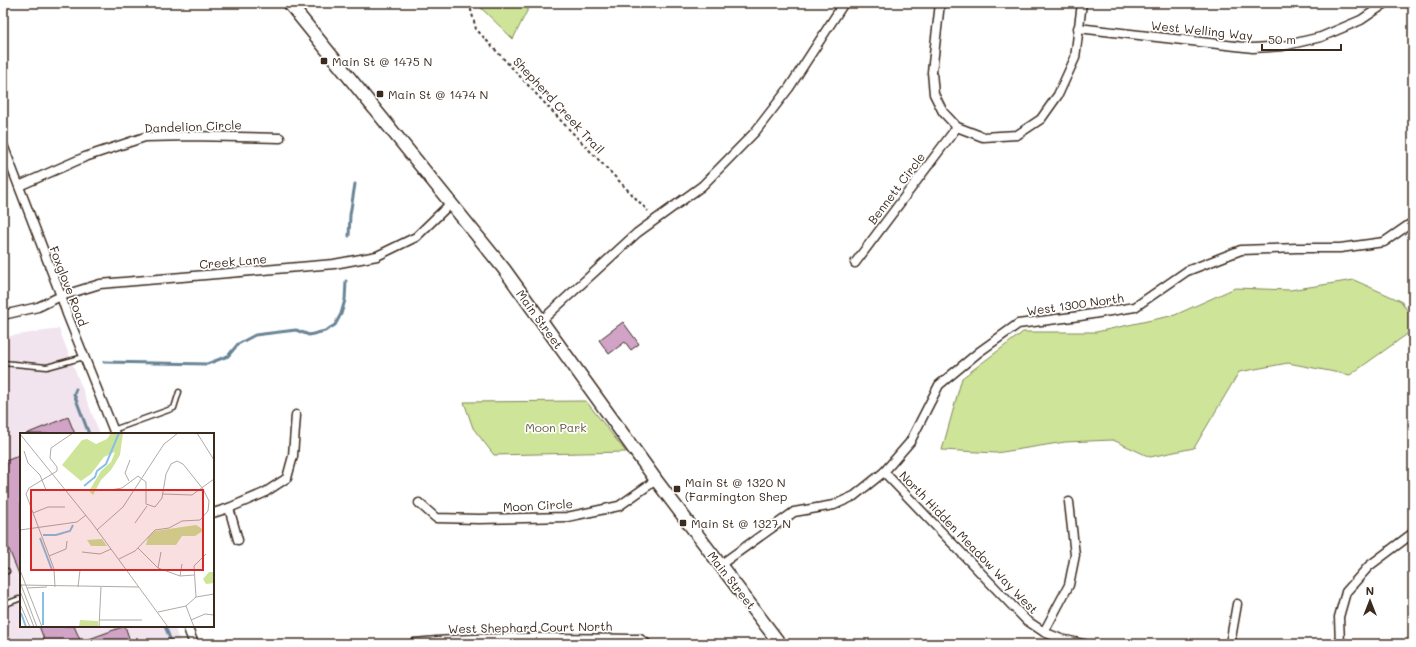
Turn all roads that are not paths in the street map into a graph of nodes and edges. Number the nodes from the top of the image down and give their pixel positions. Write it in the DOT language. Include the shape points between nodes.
graph roads {
  1 [pos="289,3"];
  2 [pos="844,3"];
  3 [pos="940,3"];
  4 [pos="1082,3"];
  5 [pos="1386,3"];
  6 [pos="1078,28"];
  7 [pos="957,127"];
  8 [pos="280,138"];
  9 [pos="3,146"];
  10 [pos="19,186"];
  11 [pos="451,204"];
  12 [pos="1413,222"];
  13 [pos="855,263"];
  14 [pos="61,296"];
  15 [pos="3,315"];
  16 [pos="541,321"];
  17 [pos="84,357"];
  18 [pos="3,363"];
  19 [pos="179,392"];
  20 [pos="296,415"];
  21 [pos="114,432"];
  22 [pos="884,472"];
  23 [pos="656,480"];
  24 [pos="1069,502"];
  25 [pos="418,503"];
  26 [pos="229,508"];
  27 [pos="214,513"];
  28 [pos="1413,533"];
  29 [pos="238,540"];
  30 [pos="720,565"];
  31 [pos="18,599"];
  32 [pos="1237,604"];
  33 [pos="3,605"];
  34 [pos="187,627"];
  35 [pos="1044,632"];
  36 [pos="194,644"];
  37 [pos="412,644"];
  38 [pos="647,644"];
  39 [pos="780,644"];
  40 [pos="1084,644"];
  41 [pos="1230,644"];
  42 [pos="1340,644"];
  1 -- 11 [label="main road, Main Street"];
  2 -- 16 [label="street" via="789,88 755,132 702,186 637,233"];
  3 -- 7 [label="street" via="932,72 934,94 943,112"];
  4 -- 6 [label="street"];
  5 -- 6 [label="street, West Welling Way" via="1361,20 1321,38 1283,46 1253,48"];
  6 -- 7 [label="street" via="1075,58 1058,95 1041,119 1017,135 983,137"];
  7 -- 13 [label="street, Bennett Circle"];
  8 -- 10 [label="street, Dandelion Circle" via="146,138 85,157"];
  9 -- 10 [label="street, Foxglove Road"];
  10 -- 14 [label="street, Foxglove Road"];
  11 -- 14 [label="street, Creek Lane" via="416,237 378,256 334,264 100,284"];
  11 -- 16 [label="main road, Main Street" via="504,269"];
  12 -- 22 [label="street, West 1300 North" via="1384,242 1340,248 1241,250 1187,271 1135,307 1018,324 939,385 910,442"];
  14 -- 15 [label="street, Creek Lane" via="38,307"];
  14 -- 17 [label="street, Foxglove Road"];
  16 -- 23 [label="main road, Main Street"];
  17 -- 18 [label="lane" via="47,367"];
  17 -- 21 [label="street, Foxglove Road"];
  19 -- 21 [label="lane" via="174,408"];
  20 -- 26 [label="street" via="293,456 287,478 264,494"];
  22 -- 30 [label="street, West 1300 North" via="854,496 834,505 794,512"];
  22 -- 35 [label="street, North Hidden Meadow Way West" via="1026,620"];
  23 -- 25 [label="street, Moon Circle" via="619,506 567,517 436,518"];
  23 -- 30 [label="main road, Main Street"];
  24 -- 35 [label="street" via="1075,554 1069,584"];
  26 -- 27 [label="street"];
  26 -- 29 [label="street"];
  28 -- 42 [label="street" via="1369,566 1346,592 1339,617"];
  30 -- 39 [label="main road, Main Street"];
  31 -- 33 [label="lane"];
  32 -- 41 [label="street"];
  34 -- 36 [label="street"];
  35 -- 40 [label="street, North Hidden Meadow Way West"];
  37 -- 38 [label="street, West Shephard Court North" via="483,638 640,639"];
}
